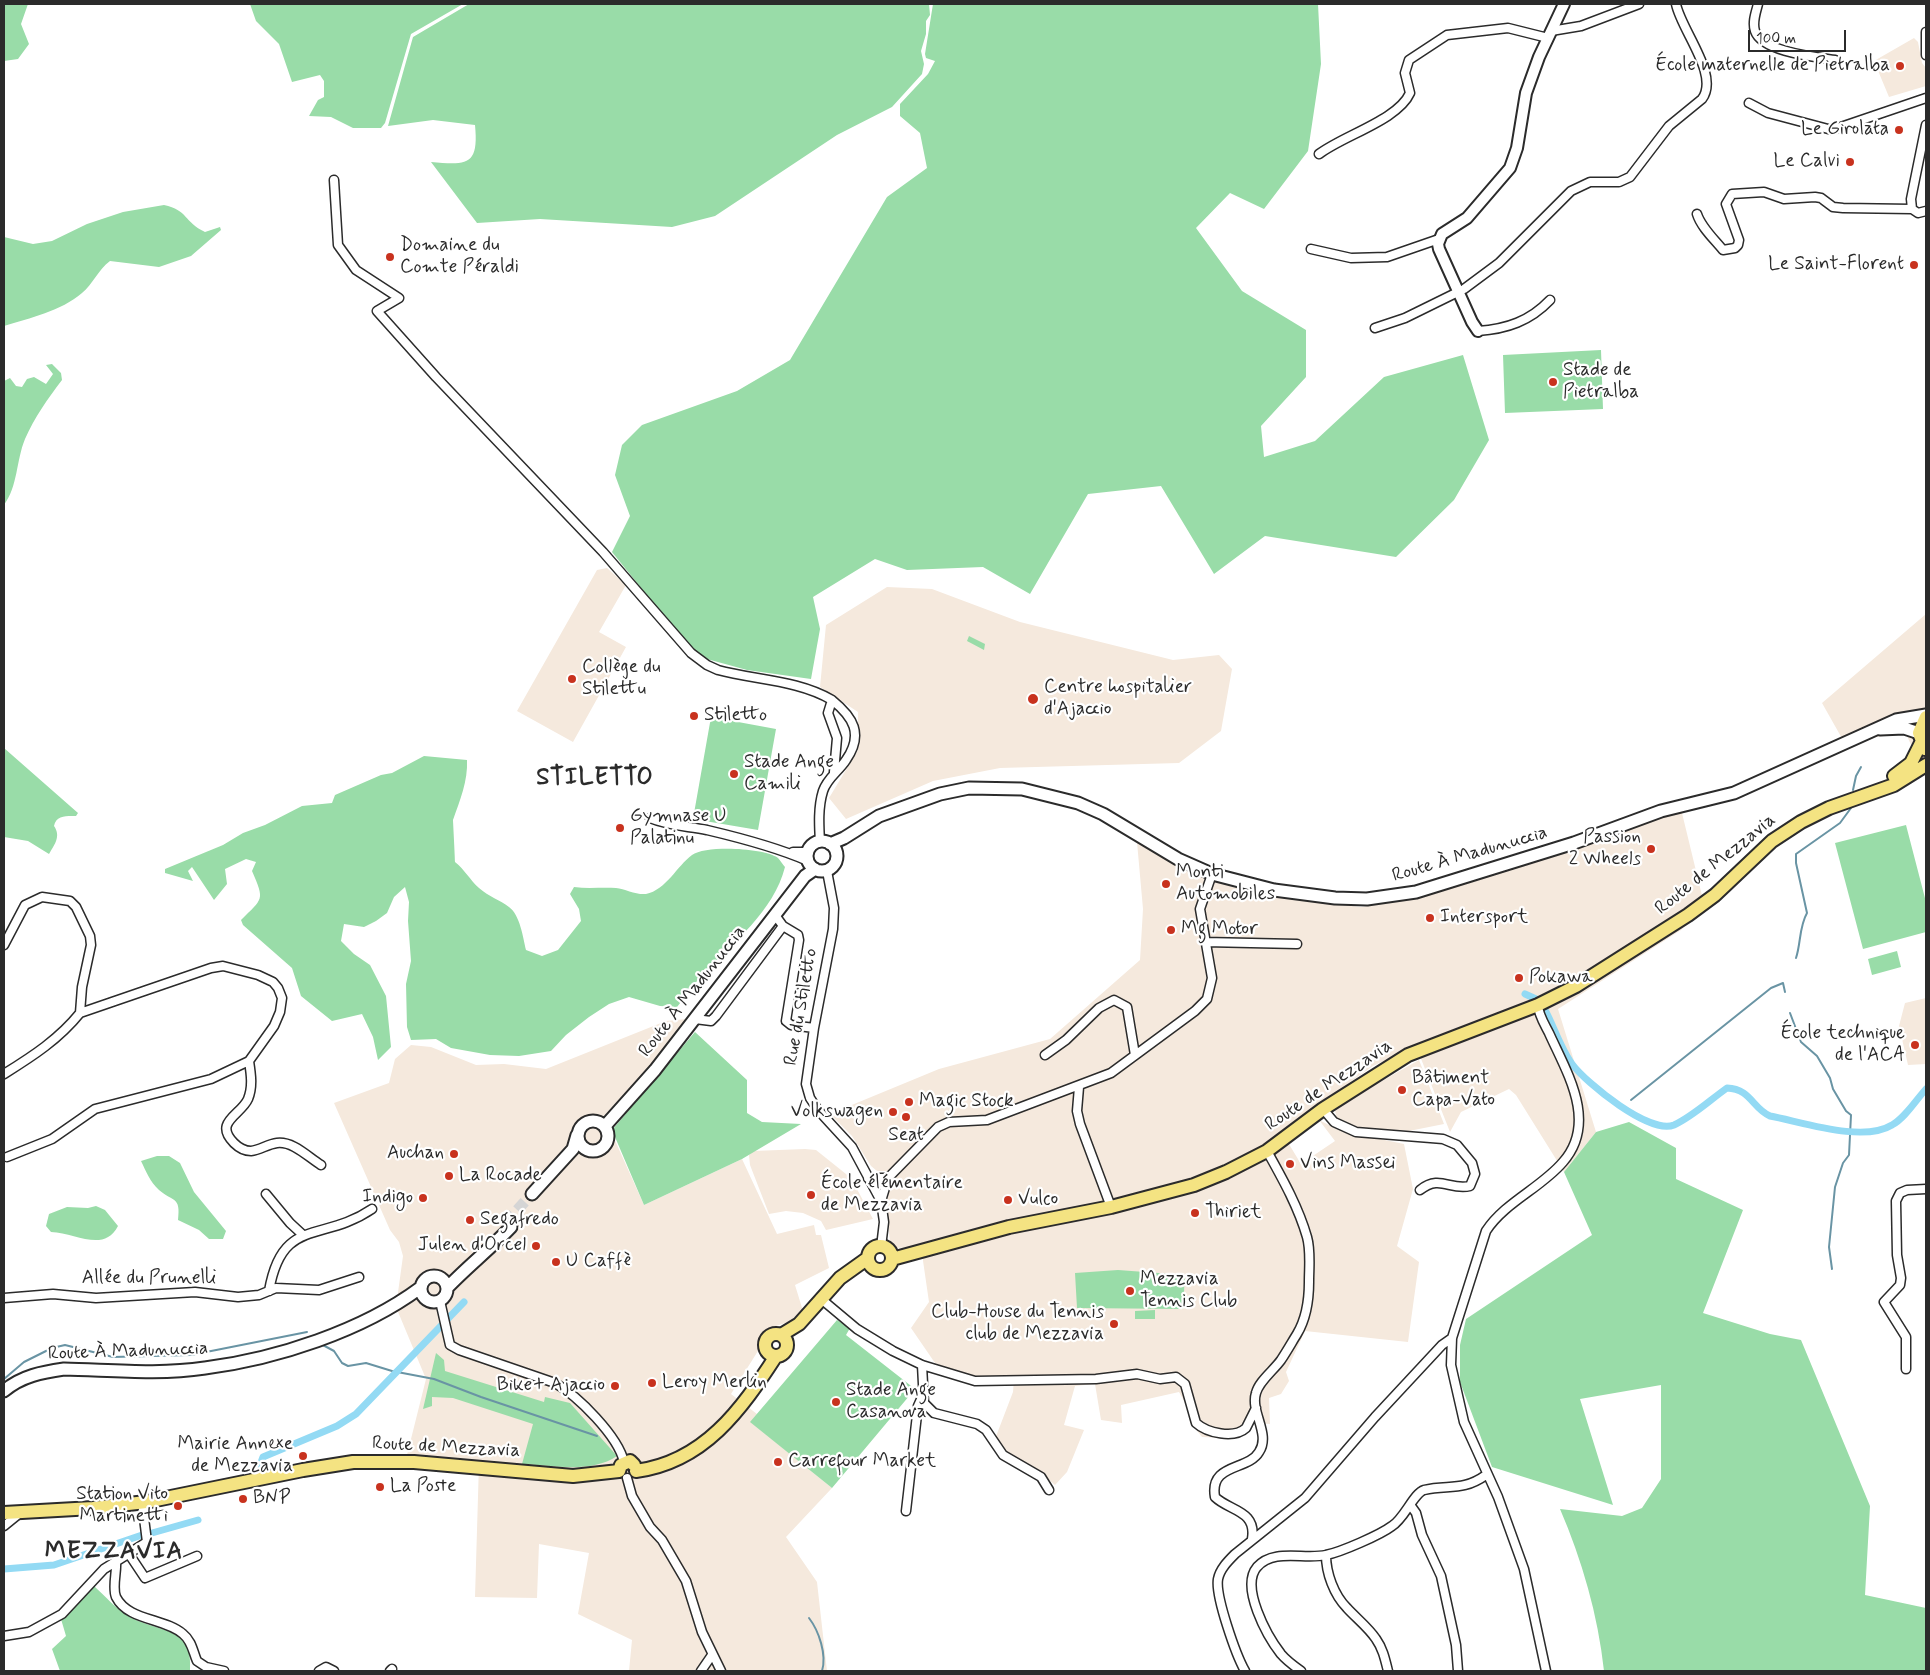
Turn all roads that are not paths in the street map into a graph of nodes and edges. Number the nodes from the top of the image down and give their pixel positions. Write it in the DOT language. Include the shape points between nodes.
graph roads {
  1 [pos="1564,4"];
  2 [pos="1639,4"];
  3 [pos="1676,4"];
  4 [pos="1758,4"];
  5 [pos="1926,32"];
  6 [pos="1549,34"];
  7 [pos="1926,55"];
  8 [pos="1835,60"];
  9 [pos="1926,98"];
  10 [pos="1749,104"];
  11 [pos="1926,125"];
  12 [pos="1319,154"];
  13 [pos="334,180"];
  14 [pos="1912,209"];
  15 [pos="1926,211"];
  16 [pos="1697,214"];
  17 [pos="1439,239"];
  18 [pos="1310,250"];
  19 [pos="1459,292"];
  20 [pos="1550,300"];
  21 [pos="1375,328"];
  22 [pos="1478,331"];
  23 [pos="832,700"];
  24 [pos="1926,716"];
  25 [pos="1876,729"];
  26 [pos="1922,742"];
  27 [pos="1926,765"];
  28 [pos="834,772"];
  29 [pos="1852,799"];
  30 [pos="650,818"];
  31 [pos="829,846"];
  32 [pos="813,863"];
  33 [pos="1212,874"];
  34 [pos="775,915"];
  35 [pos="783,926"];
  36 [pos="1205,942"];
  37 [pos="1297,944"];
  38 [pos="4,945"];
  39 [pos="1538,1005"];
  40 [pos="80,1013"];
  41 [pos="695,1019"];
  42 [pos="814,1028"];
  43 [pos="1045,1055"];
  44 [pos="1134,1056"];
  45 [pos="249,1061"];
  46 [pos="4,1074"];
  47 [pos="1079,1087"];
  48 [pos="1323,1109"];
  49 [pos="605,1126"];
  50 [pos="577,1135"];
  51 [pos="583,1148"];
  52 [pos="1267,1151"];
  53 [pos="7,1157"];
  54 [pos="321,1165"];
  55 [pos="868,1178"];
  56 [pos="888,1178"];
  57 [pos="1926,1189"];
  58 [pos="1420,1190"];
  59 [pos="266,1194"];
  60 [pos="881,1201"];
  61 [pos="1111,1206"];
  62 [pos="372,1209"];
  63 [pos="508,1225"];
  64 [pos="303,1235"];
  65 [pos="881,1246"];
  66 [pos="892,1259"];
  67 [pos="870,1263"];
  68 [pos="359,1277"];
  69 [pos="444,1283"];
  70 [pos="420,1288"];
  71 [pos="269,1291"];
  72 [pos="4,1298"];
  73 [pos="425,1299"];
  74 [pos="440,1301"];
  75 [pos="823,1301"];
  76 [pos="398,1304"];
  77 [pos="1452,1338"];
  78 [pos="784,1339"];
  79 [pos="772,1354"];
  80 [pos="922,1365"];
  81 [pos="1906,1369"];
  82 [pos="4,1391"];
  83 [pos="924,1393"];
  84 [pos="1256,1408"];
  85 [pos="628,1469"];
  86 [pos="1486,1475"];
  87 [pos="1049,1490"];
  88 [pos="142,1502"];
  89 [pos="1411,1506"];
  90 [pos="906,1511"];
  91 [pos="4,1513"];
  92 [pos="20,1513"];
  93 [pos="4,1526"];
  94 [pos="1252,1539"];
  95 [pos="129,1554"];
  96 [pos="1326,1555"];
  97 [pos="197,1556"];
  98 [pos="116,1562"];
  99 [pos="4,1636"];
  100 [pos="712,1655"];
  101 [pos="224,1671"];
  102 [pos="319,1671"];
  103 [pos="334,1671"];
  104 [pos="701,1671"];
  105 [pos="721,1671"];
  106 [pos="1245,1671"];
  107 [pos="1301,1671"];
  108 [pos="1388,1671"];
  109 [pos="1458,1671"];
  110 [pos="1546,1671"];
  1 -- 6 [label="street"];
  2 -- 6 [label="street" via="1581,26"];
  3 -- 19 [label="street" via="1678,16 1706,75 1706,94 1669,126 1630,176 1618,182 1590,182 1572,191 1499,263"];
  4 -- 8 [label="street" via="1753,23 1757,36 1763,41 1796,53"];
  5 -- 7 [label="street"];
  6 -- 12 [label="street" via="1508,28 1447,35 1409,60 1405,73 1410,93 1399,109"];
  6 -- 17 [label="street" via="1526,93 1517,148 1510,168 1467,218"];
  9 -- 10 [label="street" via="1832,130 1768,113"];
  11 -- 14 [label="street" via="1911,199"];
  13 -- 23 [label="street" via="338,246 356,270 399,298 377,311 603,552 691,653 718,670 798,686"];
  14 -- 15 [label="street" via="1918,213"];
  14 -- 16 [label="street" via="1843,208 1834,207 1821,198 1784,199 1764,192 1732,194 1726,204 1739,240 1738,245 1728,250 1723,250"];
  17 -- 18 [label="street" via="1387,257 1351,258"];
  17 -- 19 [label="street" via="1438,249"];
  19 -- 21 [label="street" via="1405,318"];
  19 -- 22 [label="street"];
  20 -- 22 [label="street" via="1527,320 1494,330"];
  23 -- 28 [label="street" via="828,713 837,738"];
  23 -- 28 [label="street" via="853,720 855,732 846,760"];
  24 -- 25 [label="main road, Route À Madunuccia" via="1896,720"];
  24 -- 26 [label="main road, Route de Mezzavia"];
  25 -- 26 [label="main road, Route À Madunuccia" via="1904,728"];
  25 -- 33 [label="main road, Route À Madunuccia" via="1734,793 1661,811 1574,843 1416,892 1368,899 1335,898 1247,885"];
  26 -- 29 [label="main road, Route de Mezzavia" via="1911,763 1887,781"];
  27 -- 29 [label="main road, Route de Mezzavia" via="1894,785"];
  28 -- 31 [label="street" via="823,790 819,806"];
  29 -- 39 [label="main road, Route de Mezzavia" via="1801,822 1772,841 1688,915 1576,986"];
  30 -- 32 [label="street" via="672,826 709,831 789,852"];
  31 -- 32 [label="main road" via="813,845"];
  31 -- 32 [label="main road, Route À Madunuccia" via="834,865"];
  31 -- 33 [label="main road, Route À Madunuccia" via="879,816 940,794 969,788 1022,790 1070,800 1103,814 1178,859"];
  32 -- 34 [label="main road, Route À Madunuccia"];
  32 -- 42 [label="street, Rue du Stiletto" via="834,908"];
  33 -- 36 [label="street" via="1200,909"];
  34 -- 35 [label="street"];
  34 -- 41 [label="main road, Route À Madunuccia"];
  35 -- 41 [label="street" via="711,1021"];
  35 -- 42 [label="street" via="798,935 786,1021 791,1025"];
  36 -- 37 [label="street"];
  36 -- 44 [label="street" via="1212,978 1207,999"];
  38 -- 40 [label="street" via="24,905 42,897 70,900 90,936 91,945"];
  39 -- 48 [label="main road, Route de Mezzavia" via="1408,1055"];
  39 -- 77 [label="street" via="1576,1093 1580,1110 1578,1133 1564,1162 1495,1218 1486,1231"];
  40 -- 45 [label="street" via="211,968 223,966 243,970 273,982 282,998 274,1026"];
  40 -- 46 [label="street" via="66,1031 43,1050"];
  41 -- 49 [label="main road, Route À Madunuccia"];
  42 -- 55 [label="street, Rue du Stiletto" via="806,1084 810,1098 852,1147"];
  43 -- 44 [label="street" via="1099,1008 1114,1000 1127,1007"];
  44 -- 47 [label="street" via="1111,1073"];
  45 -- 53 [label="street" via="211,1079 95,1109 52,1139"];
  45 -- 54 [label="street" via="248,1100 227,1124 232,1141 246,1151 289,1143"];
  47 -- 56 [label="street" via="987,1120 949,1122 938,1126"];
  47 -- 61 [label="street" via="1077,1111 1080,1124"];
  48 -- 52 [label="main road, Route de Mezzavia"];
  48 -- 58 [label="street" via="1334,1122 1356,1132 1443,1139 1457,1144 1472,1163 1475,1174 1470,1186 1463,1188 1436,1182"];
  49 -- 50 [label="main road" via="594,1120 588,1121"];
  49 -- 51 [label="main road" via="608,1140 604,1147 590,1151"];
  50 -- 51 [label="main road"];
  50 -- 51 [label="main road" via="573,1150 534,1197"];
  52 -- 61 [label="main road, Route de Mezzavia" via="1194,1185"];
  52 -- 84 [label="street" via="1287,1187 1307,1238 1309,1295 1299,1331 1256,1392"];
  55 -- 56 [label="street"];
  55 -- 60 [label="street, Rue du Stiletto"];
  56 -- 60 [label="street"];
  57 -- 81 [label="street" via="1906,1190 1896,1201 1896,1255 1901,1278 1900,1285 1884,1302 1906,1337"];
  59 -- 64 [label="street"];
  60 -- 65 [label="street, Rue du Stiletto" via="884,1222"];
  61 -- 66 [label="main road, Route de Mezzavia" via="1009,1227"];
  62 -- 64 [label="street" via="342,1225"];
  63 -- 69 [label="main road" via="486,1253"];
  64 -- 71 [label="street" via="284,1248 276,1260"];
  65 -- 66 [label="main road" via="888,1249"];
  65 -- 67 [label="main road" via="870,1251"];
  66 -- 67 [label="main road" via="886,1269 879,1270"];
  67 -- 75 [label="main road"];
  68 -- 71 [label="street, Allée du Prunelli" via="319,1290 276,1288"];
  69 -- 70 [label="main road" via="429,1276 422,1281"];
  69 -- 74 [label="main road" via="446,1295"];
  70 -- 73 [label="main road"];
  70 -- 76 [label="main road, Route À Madunuccia"];
  71 -- 72 [label="street, Allée du Prunelli" via="238,1297 195,1292 96,1298 53,1294"];
  73 -- 74 [label="main road"];
  73 -- 76 [label="main road, Route À Madunuccia"];
  74 -- 85 [label="street" via="450,1345 565,1389 604,1427 622,1451"];
  75 -- 78 [label="main road"];
  75 -- 80 [label="street" via="857,1329"];
  76 -- 82 [label="main road, Route À Madunuccia" via="321,1339 251,1360 174,1370 48,1371 27,1376"];
  77 -- 86 [label="street" via="1451,1364 1464,1422"];
  77 -- 94 [label="street" via="1375,1417 1305,1498"];
  78 -- 79 [label="main road" via="786,1350"];
  78 -- 79 [label="main road" via="772,1335 767,1339 765,1346"];
  79 -- 85 [label="main road, Route de Mezzavia" via="738,1411 705,1442 681,1459"];
  80 -- 83 [label="street"];
  80 -- 84 [label="street" via="975,1381 1096,1379 1137,1374 1160,1379 1176,1378 1184,1384 1196,1423 1207,1431 1242,1432"];
  83 -- 87 [label="street" via="924,1403 934,1413 977,1424 986,1430 1003,1455 1041,1477"];
  83 -- 90 [label="street" via="918,1406"];
  84 -- 94 [label="street" via="1262,1430 1260,1451 1221,1475 1214,1489 1219,1500 1242,1512 1250,1522 1254,1533"];
  85 -- 88 [label="main road, Route de Mezzavia" via="573,1476 414,1462 353,1462"];
  85 -- 100 [label="street" via="632,1496 686,1581"];
  86 -- 89 [label="street" via="1456,1488 1424,1490 1416,1494"];
  86 -- 110 [label="street" via="1498,1497 1524,1569"];
  88 -- 92 [label="main road, Route de Mezzavia"];
  88 -- 95 [label="street" via="147,1542"];
  89 -- 96 [label="street" via="1393,1526"];
  89 -- 109 [label="street" via="1441,1576 1456,1645"];
  91 -- 92 [label="main road, Route de Mezzavia"];
  92 -- 93 [label="street"];
  94 -- 106 [label="street" via="1225,1564 1218,1577 1217,1589 1234,1649"];
  95 -- 97 [label="street" via="145,1578"];
  95 -- 98 [label="street"];
  96 -- 107 [label="street" via="1266,1559 1256,1568 1251,1579 1252,1596 1269,1634 1281,1654"];
  96 -- 108 [label="street" via="1326,1567 1337,1593 1383,1650"];
  98 -- 99 [label="street" via="104,1570 62,1614 29,1632"];
  98 -- 101 [label="street" via="116,1598 132,1612 182,1633 190,1642 197,1662"];
  100 -- 104 [label="street"];
  100 -- 105 [label="street"];
  102 -- 103 [label="street" via="326,1667"];
}
